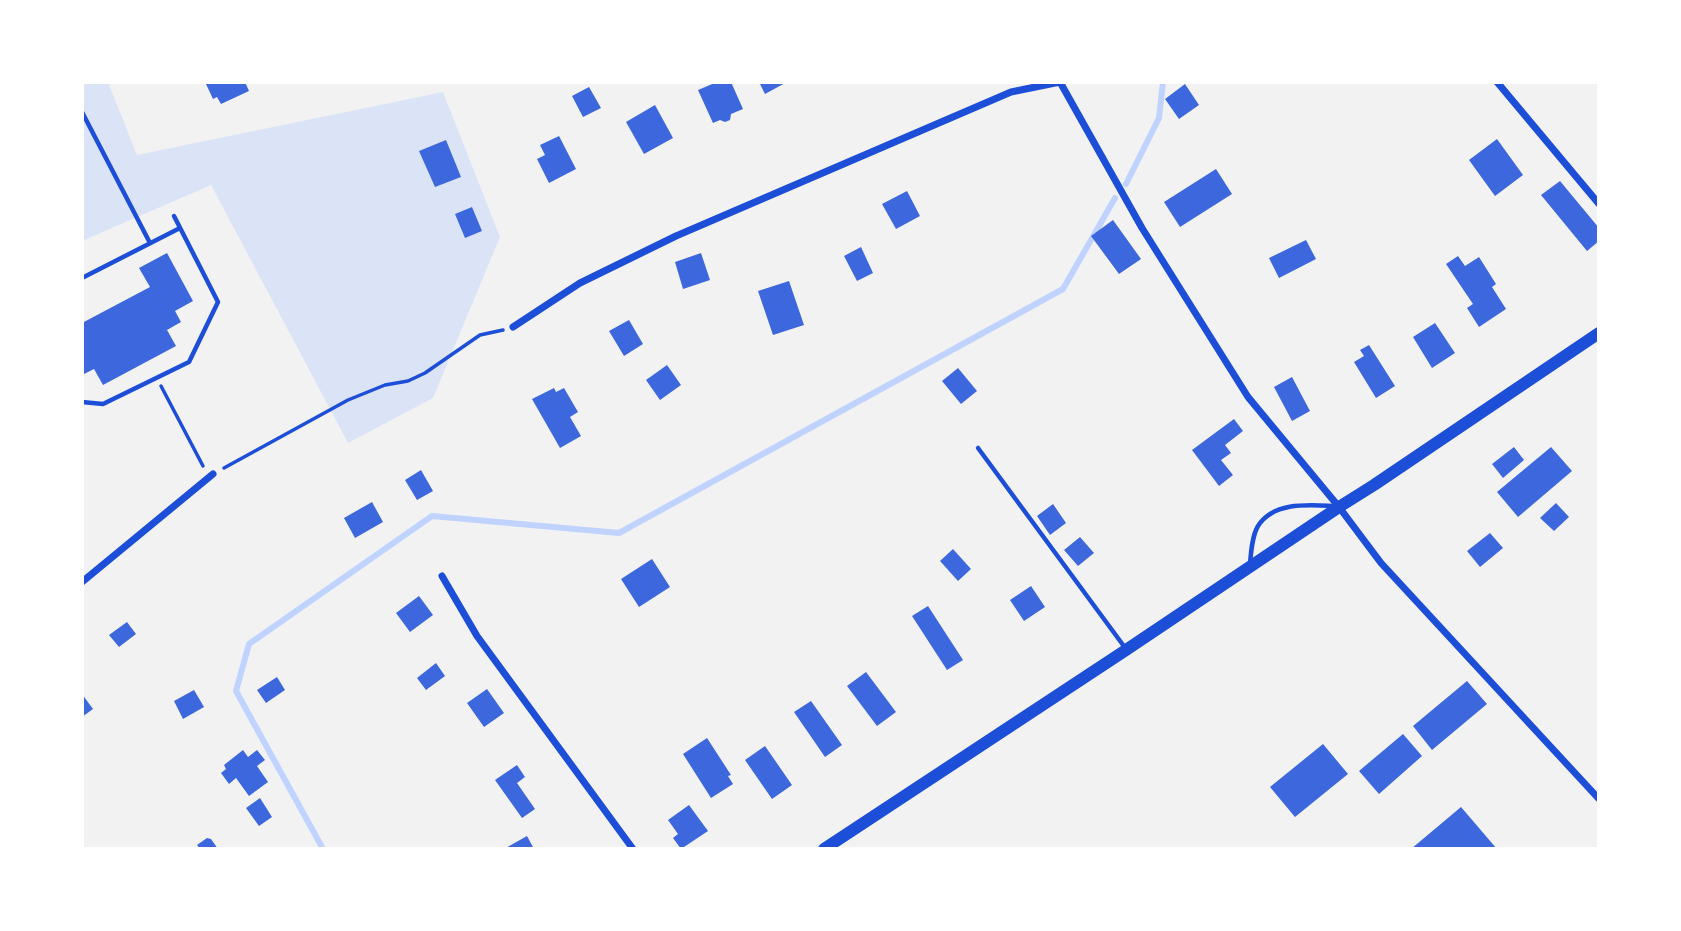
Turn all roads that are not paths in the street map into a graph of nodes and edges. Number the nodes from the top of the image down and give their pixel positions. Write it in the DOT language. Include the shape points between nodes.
graph roads {
  1 [pos="1060,82"];
  2 [pos="1497,82"];
  3 [pos="82,112"];
  4 [pos="1599,204"];
  5 [pos="174,216"];
  6 [pos="180,228"];
  7 [pos="150,243"];
  8 [pos="82,278"];
  9 [pos="513,327"];
  10 [pos="1599,333"];
  11 [pos="82,402"];
  12 [pos="978,448"];
  13 [pos="211,476"];
  14 [pos="1339,507"];
  15 [pos="1250,567"];
  16 [pos="442,576"];
  17 [pos="82,582"];
  18 [pos="1126,650"];
  19 [pos="1599,799"];
  20 [pos="633,849"];
  21 [pos="824,849"];
  1 -- 9 [label="street" via="1011,92 676,236 580,283"];
  1 -- 14 [label="street" via="1142,228 1248,397"];
  2 -- 4 [label="street"];
  3 -- 7 [label="lane"];
  5 -- 6 [label="lane"];
  6 -- 7 [label="lane"];
  6 -- 11 [label="lane" via="218,302 189,362 103,404"];
  7 -- 8 [label="lane"];
  10 -- 14 [label="main road"];
  12 -- 18 [label="lane"];
  13 -- 17 [label="street"];
  14 -- 15 [label="main road"];
  14 -- 15 [label="lane" via="1294,505 1269,517 1258,526"];
  14 -- 19 [label="street" via="1381,563"];
  15 -- 18 [label="main road"];
  16 -- 20 [label="street" via="477,636"];
  18 -- 21 [label="main road"];
}
